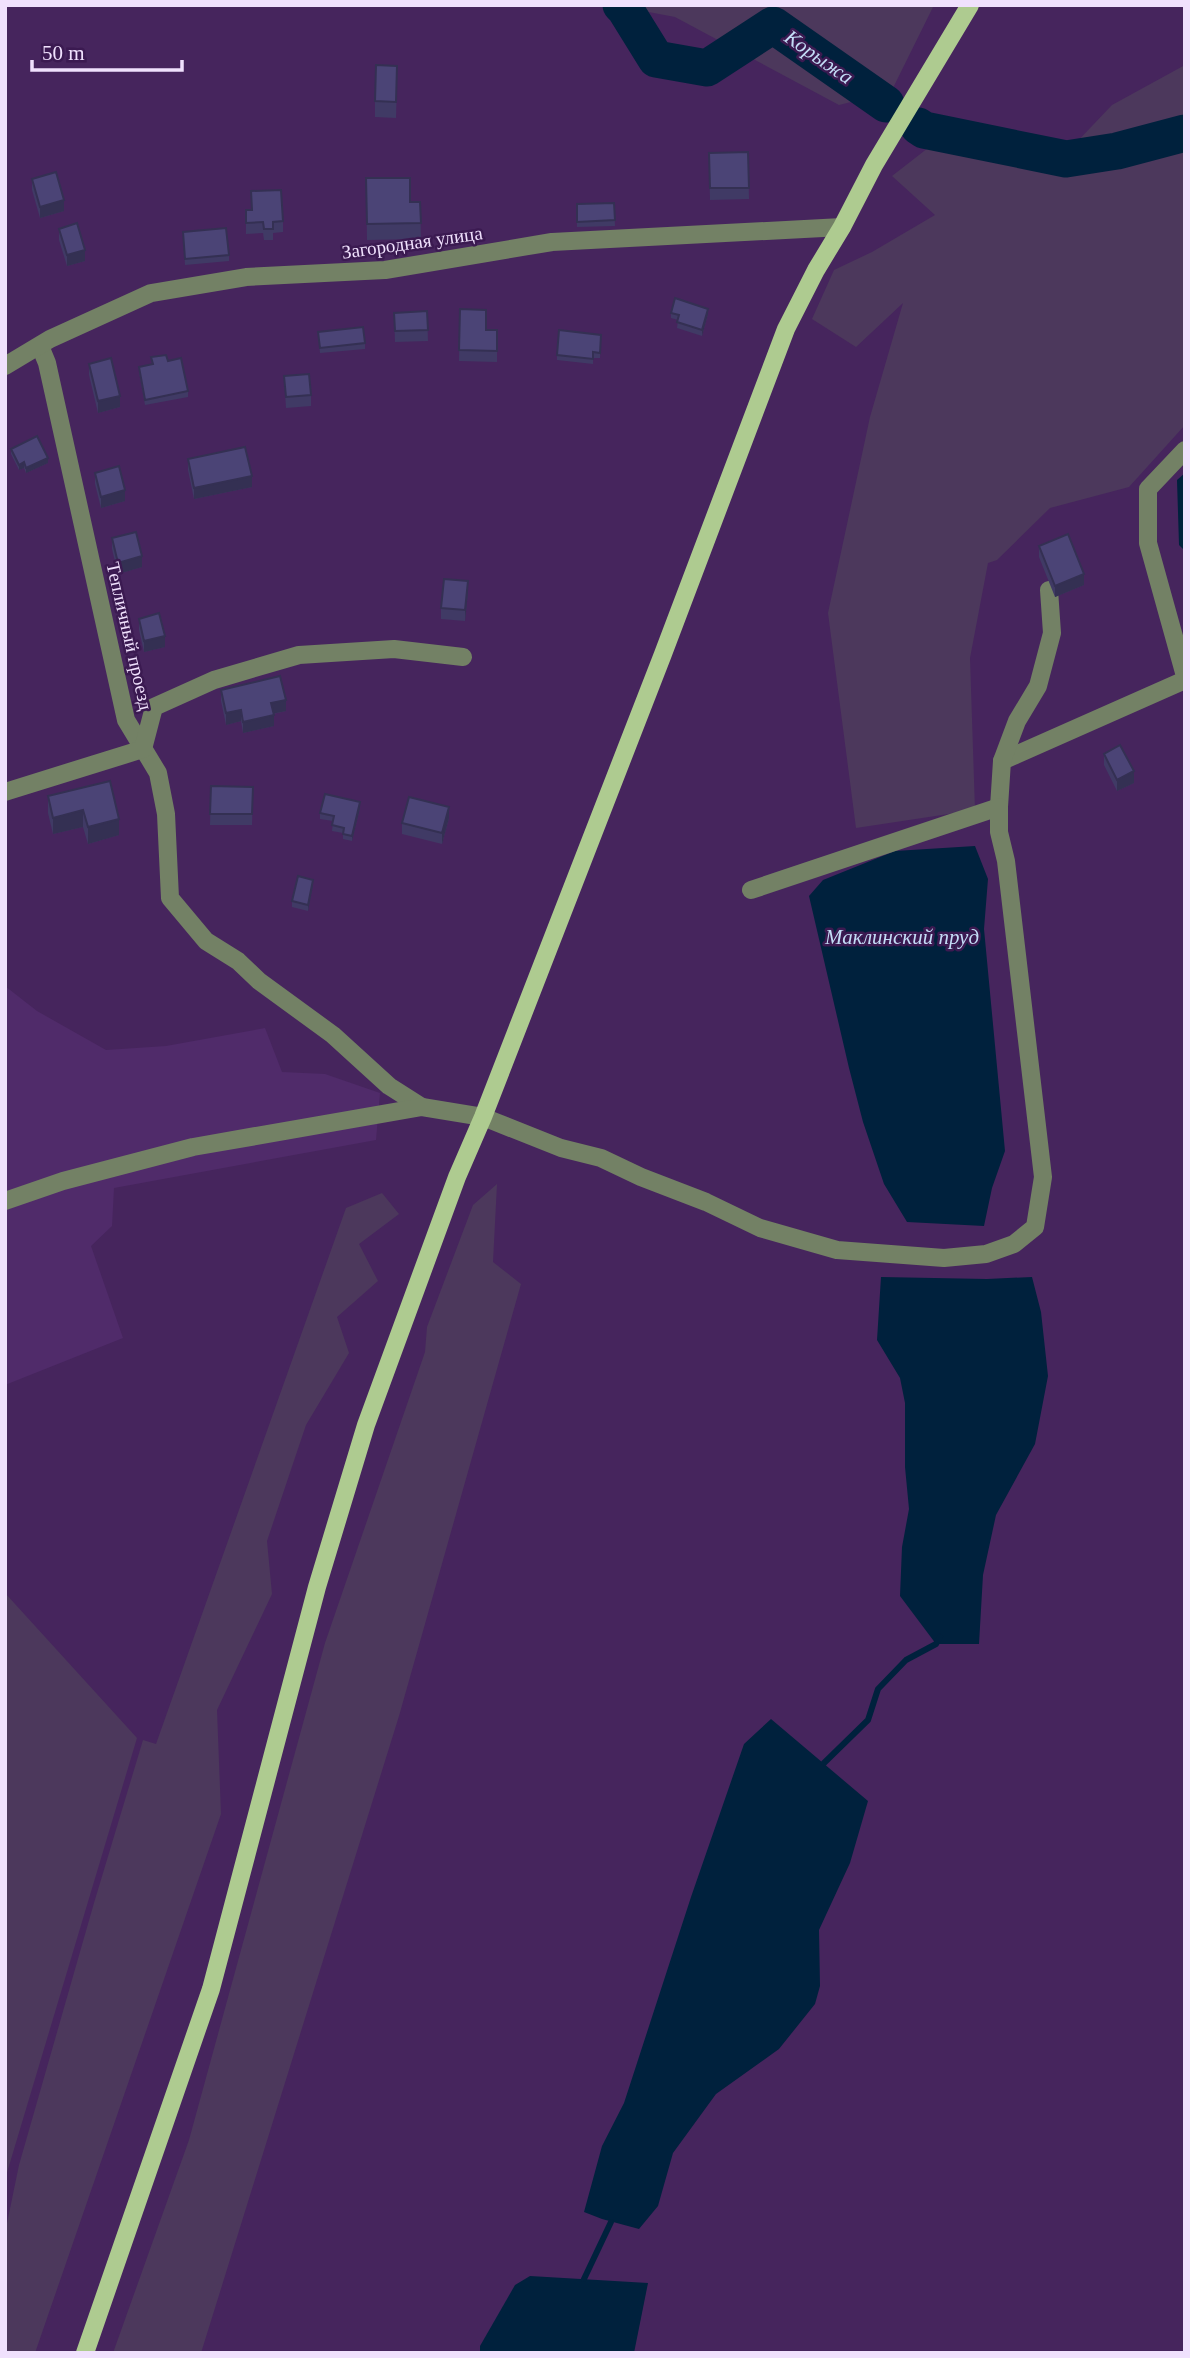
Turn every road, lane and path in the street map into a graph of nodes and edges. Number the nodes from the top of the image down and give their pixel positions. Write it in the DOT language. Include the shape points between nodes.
graph roads {
  1 [pos="970,5"];
  2 [pos="842,226"];
  3 [pos="40,346"];
  4 [pos="5,366"];
  5 [pos="1185,450"];
  6 [pos="1049,590"];
  7 [pos="463,656"];
  8 [pos="1185,678"];
  9 [pos="143,749"];
  10 [pos="1002,761"];
  11 [pos="5,792"];
  12 [pos="999,807"];
  13 [pos="751,890"];
  14 [pos="422,1107"];
  15 [pos="483,1117"];
  16 [pos="5,1201"];
  17 [pos="85,2353"];
  1 -- 2 [label="main road"];
  2 -- 3 [label="street, Загородная улица" via="552,242 385,270 246,277 151,293"];
  2 -- 15 [label="main road" via="786,329"];
  3 -- 4 [label="street, Загородная улица"];
  3 -- 9 [label="street, Тепличный проезд" via="126,720"];
  5 -- 8 [label="street" via="1148,489 1148,543"];
  6 -- 10 [label="street" via="1052,633 1038,686 1017,720"];
  7 -- 9 [label="street" via="394,649 299,656 214,680 154,707"];
  8 -- 10 [label="street"];
  9 -- 11 [label="street"];
  9 -- 14 [label="street, Тепличный проезд" via="158,774 166,814 170,898 182,915 206,941 238,961 333,1035 389,1086"];
  10 -- 12 [label="street"];
  12 -- 13 [label="street"];
  12 -- 15 [label="street" via="1043,1177 1035,1227 1014,1244 986,1254 944,1258 837,1250 760,1228 601,1158 561,1148"];
  14 -- 15 [label="street"];
  14 -- 16 [label="street" via="192,1147"];
  15 -- 17 [label="main road" via="366,1426 317,1587 212,1989"];
}
